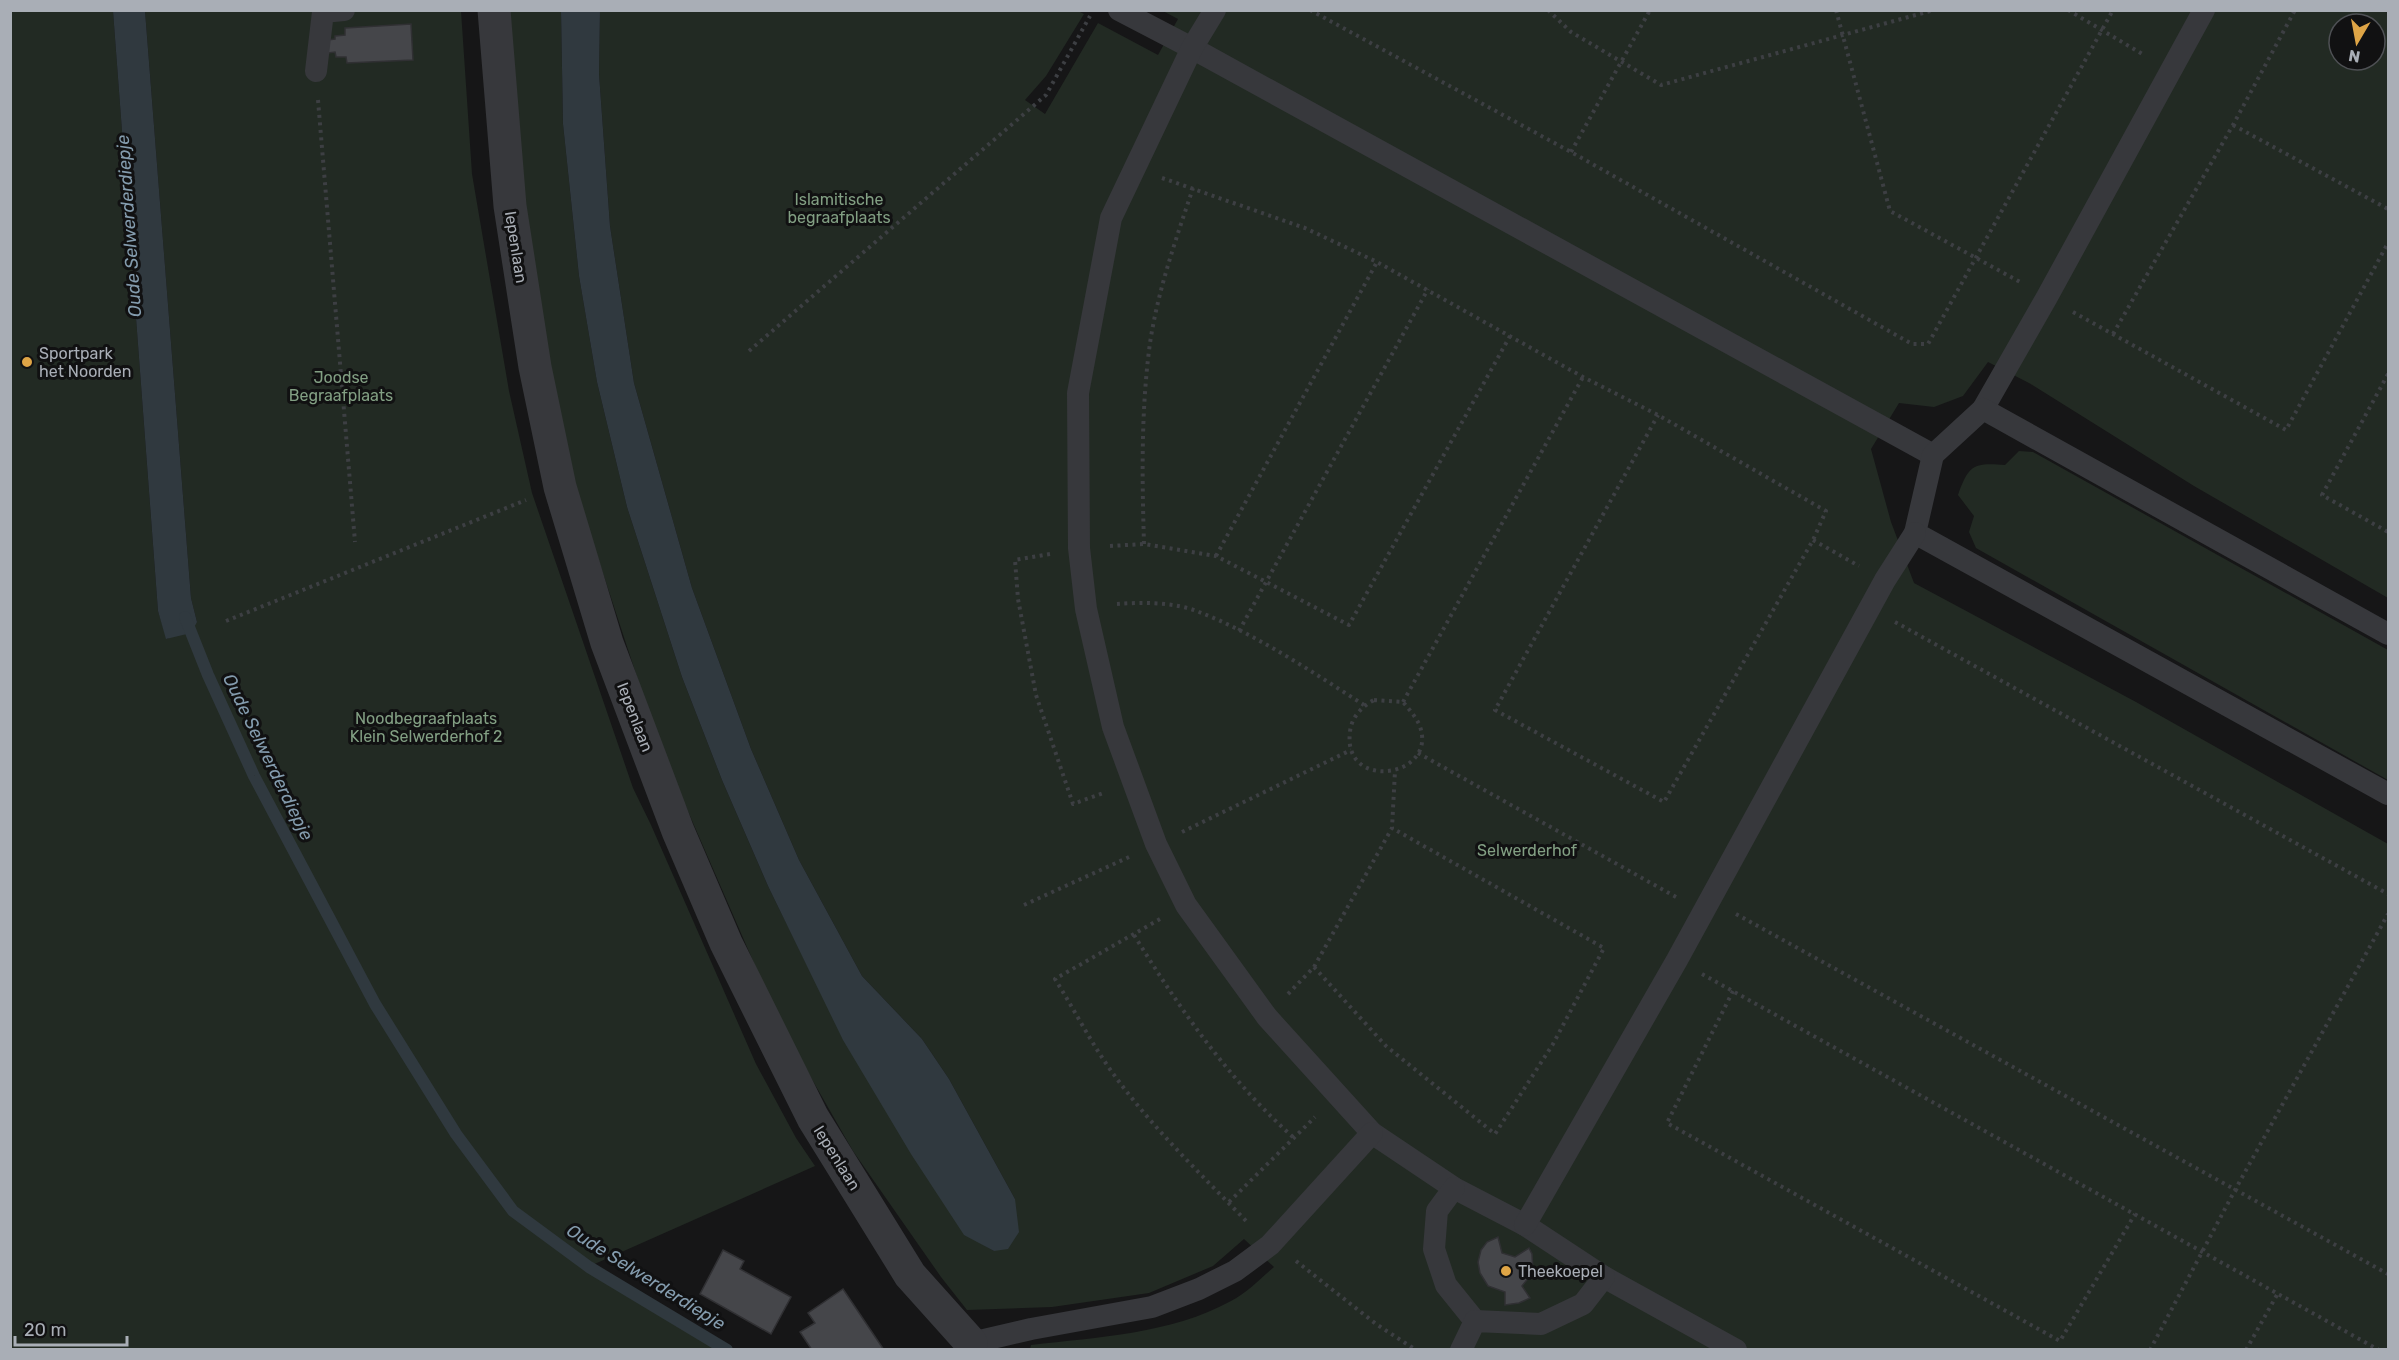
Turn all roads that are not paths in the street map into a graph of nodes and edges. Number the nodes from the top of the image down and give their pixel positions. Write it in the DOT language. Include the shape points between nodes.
graph roads {
  1 [pos="344,10"];
  2 [pos="494,10"];
  3 [pos="1119,10"];
  4 [pos="1215,10"];
  5 [pos="2204,10"];
  6 [pos="1192,48"];
  7 [pos="316,71"];
  8 [pos="1983,409"];
  9 [pos="1933,455"];
  10 [pos="1915,533"];
  11 [pos="2388,634"];
  12 [pos="2388,794"];
  13 [pos="1371,1133"];
  14 [pos="1455,1188"];
  15 [pos="1525,1226"];
  16 [pos="1604,1277"];
  17 [pos="1475,1321"];
  18 [pos="973,1346"];
  19 [pos="1461,1350"];
  20 [pos="1736,1350"];
  1 -- 7 [label="lane" via="323,12"];
  2 -- 18 [label="street, Iepenlaan" via="510,206 535,367 560,487 607,643 678,831 726,943 813,1118 910,1275"];
  3 -- 6 [label="lane"];
  4 -- 6 [label="lane"];
  5 -- 8 [label="lane"];
  6 -- 9 [label="lane"];
  6 -- 13 [label="lane" via="1111,218 1078,393 1079,548 1086,609 1113,727 1156,844 1186,905 1267,1017"];
  8 -- 9 [label="lane"];
  8 -- 11 [label="lane"];
  9 -- 10 [label="lane"];
  10 -- 12 [label="lane"];
  10 -- 15 [label="lane" via="1885,580 1677,960"];
  13 -- 14 [label="lane"];
  13 -- 18 [label="lane" via="1270,1245 1235,1271 1152,1307 1031,1329"];
  14 -- 15 [label="lane"];
  14 -- 17 [label="lane" via="1437,1211 1434,1250 1446,1285"];
  15 -- 16 [label="lane"];
  16 -- 17 [label="lane" via="1583,1304 1542,1324"];
  16 -- 20 [label="lane"];
  17 -- 19 [label="lane"];
}
